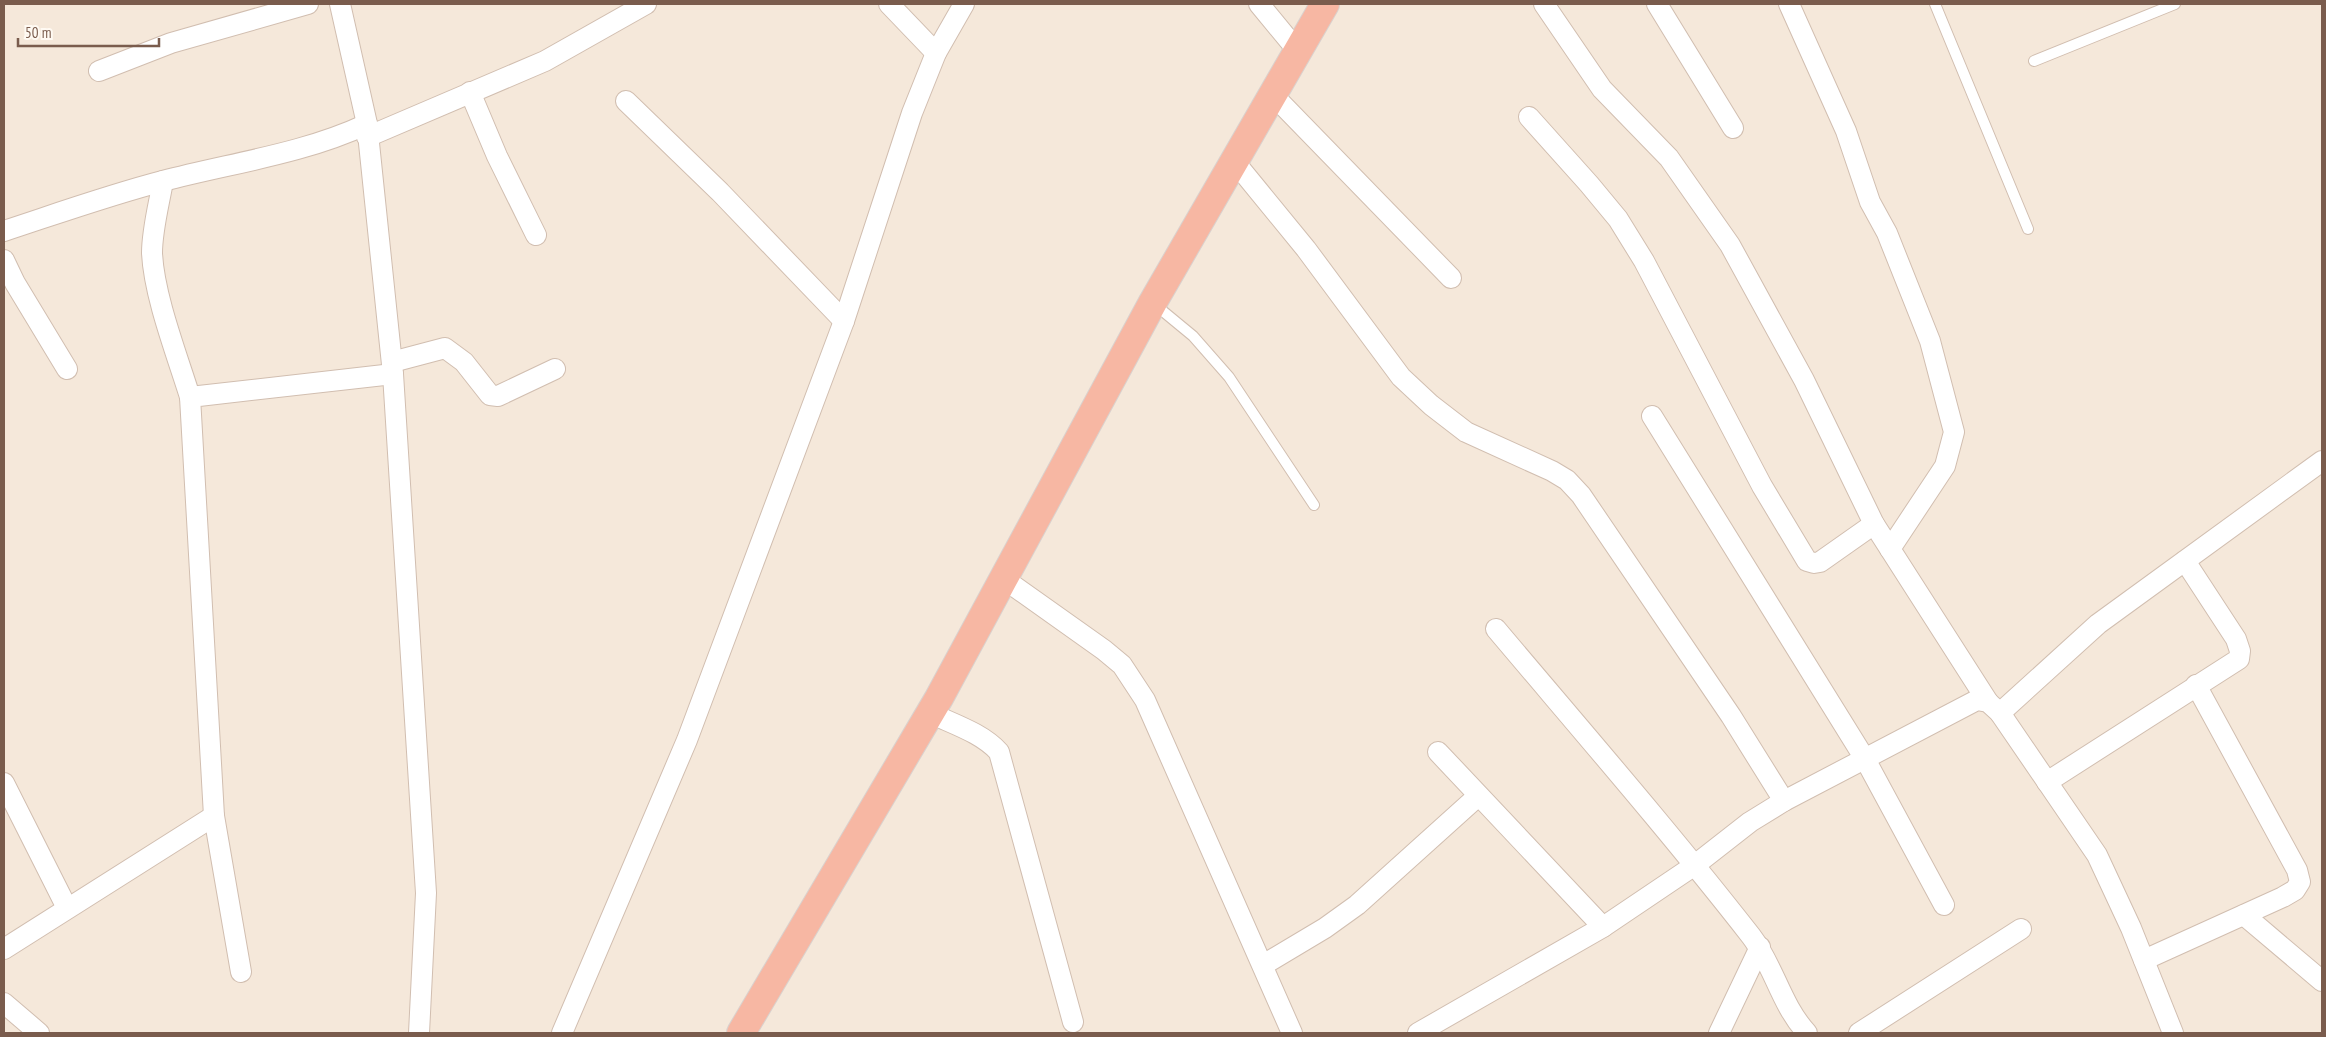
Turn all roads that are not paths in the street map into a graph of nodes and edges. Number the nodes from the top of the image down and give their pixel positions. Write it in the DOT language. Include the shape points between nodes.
graph roads {
  1 [pos="308,4"];
  2 [pos="340,4"];
  3 [pos="646,4"];
  4 [pos="890,4"];
  5 [pos="964,4"];
  6 [pos="1259,4"];
  7 [pos="1325,4"];
  8 [pos="1544,4"];
  9 [pos="1657,4"];
  10 [pos="1789,4"];
  11 [pos="1935,4"];
  12 [pos="2175,4"];
  13 [pos="1297,50"];
  14 [pos="936,53"];
  15 [pos="2034,62"];
  16 [pos="99,71"];
  17 [pos="470,92"];
  18 [pos="1272,94"];
  19 [pos="626,101"];
  20 [pos="1529,117"];
  21 [pos="1733,128"];
  22 [pos="367,130"];
  23 [pos="1234,161"];
  24 [pos="163,181"];
  25 [pos="2028,229"];
  26 [pos="4,231"];
  27 [pos="536,235"];
  28 [pos="4,260"];
  29 [pos="1451,278"];
  30 [pos="1152,302"];
  31 [pos="844,321"];
  32 [pos="392,368"];
  33 [pos="67,369"];
  34 [pos="555,369"];
  35 [pos="190,397"];
  36 [pos="1652,416"];
  37 [pos="2322,461"];
  38 [pos="1314,505"];
  39 [pos="1874,524"];
  40 [pos="1890,549"];
  41 [pos="2185,561"];
  42 [pos="1004,579"];
  43 [pos="1496,629"];
  44 [pos="2196,685"];
  45 [pos="1994,708"];
  46 [pos="930,713"];
  47 [pos="1438,752"];
  48 [pos="1865,759"];
  49 [pos="2047,782"];
  50 [pos="4,783"];
  51 [pos="1478,796"];
  52 [pos="1784,801"];
  53 [pos="214,816"];
  54 [pos="1695,864"];
  55 [pos="1944,905"];
  56 [pos="67,908"];
  57 [pos="2244,915"];
  58 [pos="1604,927"];
  59 [pos="2021,929"];
  60 [pos="1760,948"];
  61 [pos="4,950"];
  62 [pos="2144,960"];
  63 [pos="1263,965"];
  64 [pos="241,972"];
  65 [pos="2322,981"];
  66 [pos="4,1003"];
  67 [pos="1073,1022"];
  68 [pos="1428,1031"];
  69 [pos="39,1033"];
  70 [pos="419,1033"];
  71 [pos="562,1033"];
  72 [pos="742,1033"];
  73 [pos="1292,1033"];
  74 [pos="1719,1033"];
  75 [pos="1807,1033"];
  76 [pos="1859,1033"];
  77 [pos="2173,1033"];
  1 -- 16 [label="street" via="172,43"];
  2 -- 22 [label="street"];
  3 -- 17 [label="street" via="545,61"];
  4 -- 14 [label="street"];
  5 -- 14 [label="street"];
  6 -- 13 [label="street"];
  7 -- 13 [label="highway"];
  8 -- 39 [label="street" via="1602,89 1669,158 1730,245 1804,380"];
  9 -- 21 [label="street"];
  10 -- 40 [label="street" via="1846,131 1870,202 1887,233 1930,341 1954,432 1946,466"];
  11 -- 25 [label="lane"];
  12 -- 15 [label="lane"];
  13 -- 18 [label="highway"];
  14 -- 31 [label="street" via="912,112"];
  17 -- 22 [label="street"];
  17 -- 27 [label="street"];
  18 -- 23 [label="highway"];
  18 -- 29 [label="street"];
  19 -- 31 [label="street" via="720,192"];
  20 -- 39 [label="street" via="1618,219 1762,486 1807,561 1820,562"];
  22 -- 24 [label="street" via="243,164"];
  22 -- 32 [label="street"];
  23 -- 30 [label="highway"];
  23 -- 52 [label="street" via="1306,249 1402,377 1431,405 1466,432 1552,470 1581,495 1731,716"];
  24 -- 26 [label="street"];
  24 -- 35 [label="street" via="152,251 154,268"];
  28 -- 33 [label="street"];
  30 -- 38 [label="lane" via="1193,336 1229,377"];
  30 -- 42 [label="highway"];
  31 -- 71 [label="street" via="687,740"];
  32 -- 34 [label="street" via="445,348 464,362 490,395 506,393"];
  32 -- 35 [label="street"];
  32 -- 70 [label="street" via="426,893"];
  35 -- 53 [label="street"];
  36 -- 48 [label="street"];
  37 -- 41 [label="street"];
  39 -- 40 [label="street"];
  40 -- 45 [label="street"];
  41 -- 44 [label="street" via="2236,639 2240,651 2239,659"];
  41 -- 45 [label="street" via="2098,624"];
  42 -- 46 [label="highway"];
  42 -- 63 [label="street" via="1104,650 1135,682"];
  43 -- 54 [label="street"];
  44 -- 49 [label="street"];
  44 -- 57 [label="street" via="2297,870 2300,882 2295,890"];
  45 -- 48 [label="street" via="1977,700"];
  45 -- 49 [label="street"];
  46 -- 67 [label="street" via="992,744 999,752"];
  46 -- 72 [label="highway"];
  47 -- 51 [label="street"];
  48 -- 52 [label="street"];
  48 -- 55 [label="street"];
  49 -- 62 [label="street" via="2097,856"];
  50 -- 56 [label="street"];
  51 -- 58 [label="street"];
  51 -- 63 [label="street" via="1358,904"];
  52 -- 54 [label="street" via="1750,822"];
  53 -- 56 [label="street"];
  53 -- 64 [label="street"];
  54 -- 58 [label="street"];
  54 -- 60 [label="street"];
  56 -- 61 [label="street"];
  57 -- 62 [label="street"];
  57 -- 65 [label="street"];
  58 -- 68 [label="street"];
  59 -- 76 [label="street"];
  60 -- 74 [label="street"];
  60 -- 75 [label="street" via="1788,1008"];
  62 -- 77 [label="street"];
  63 -- 73 [label="street"];
  66 -- 69 [label="street"];
}
